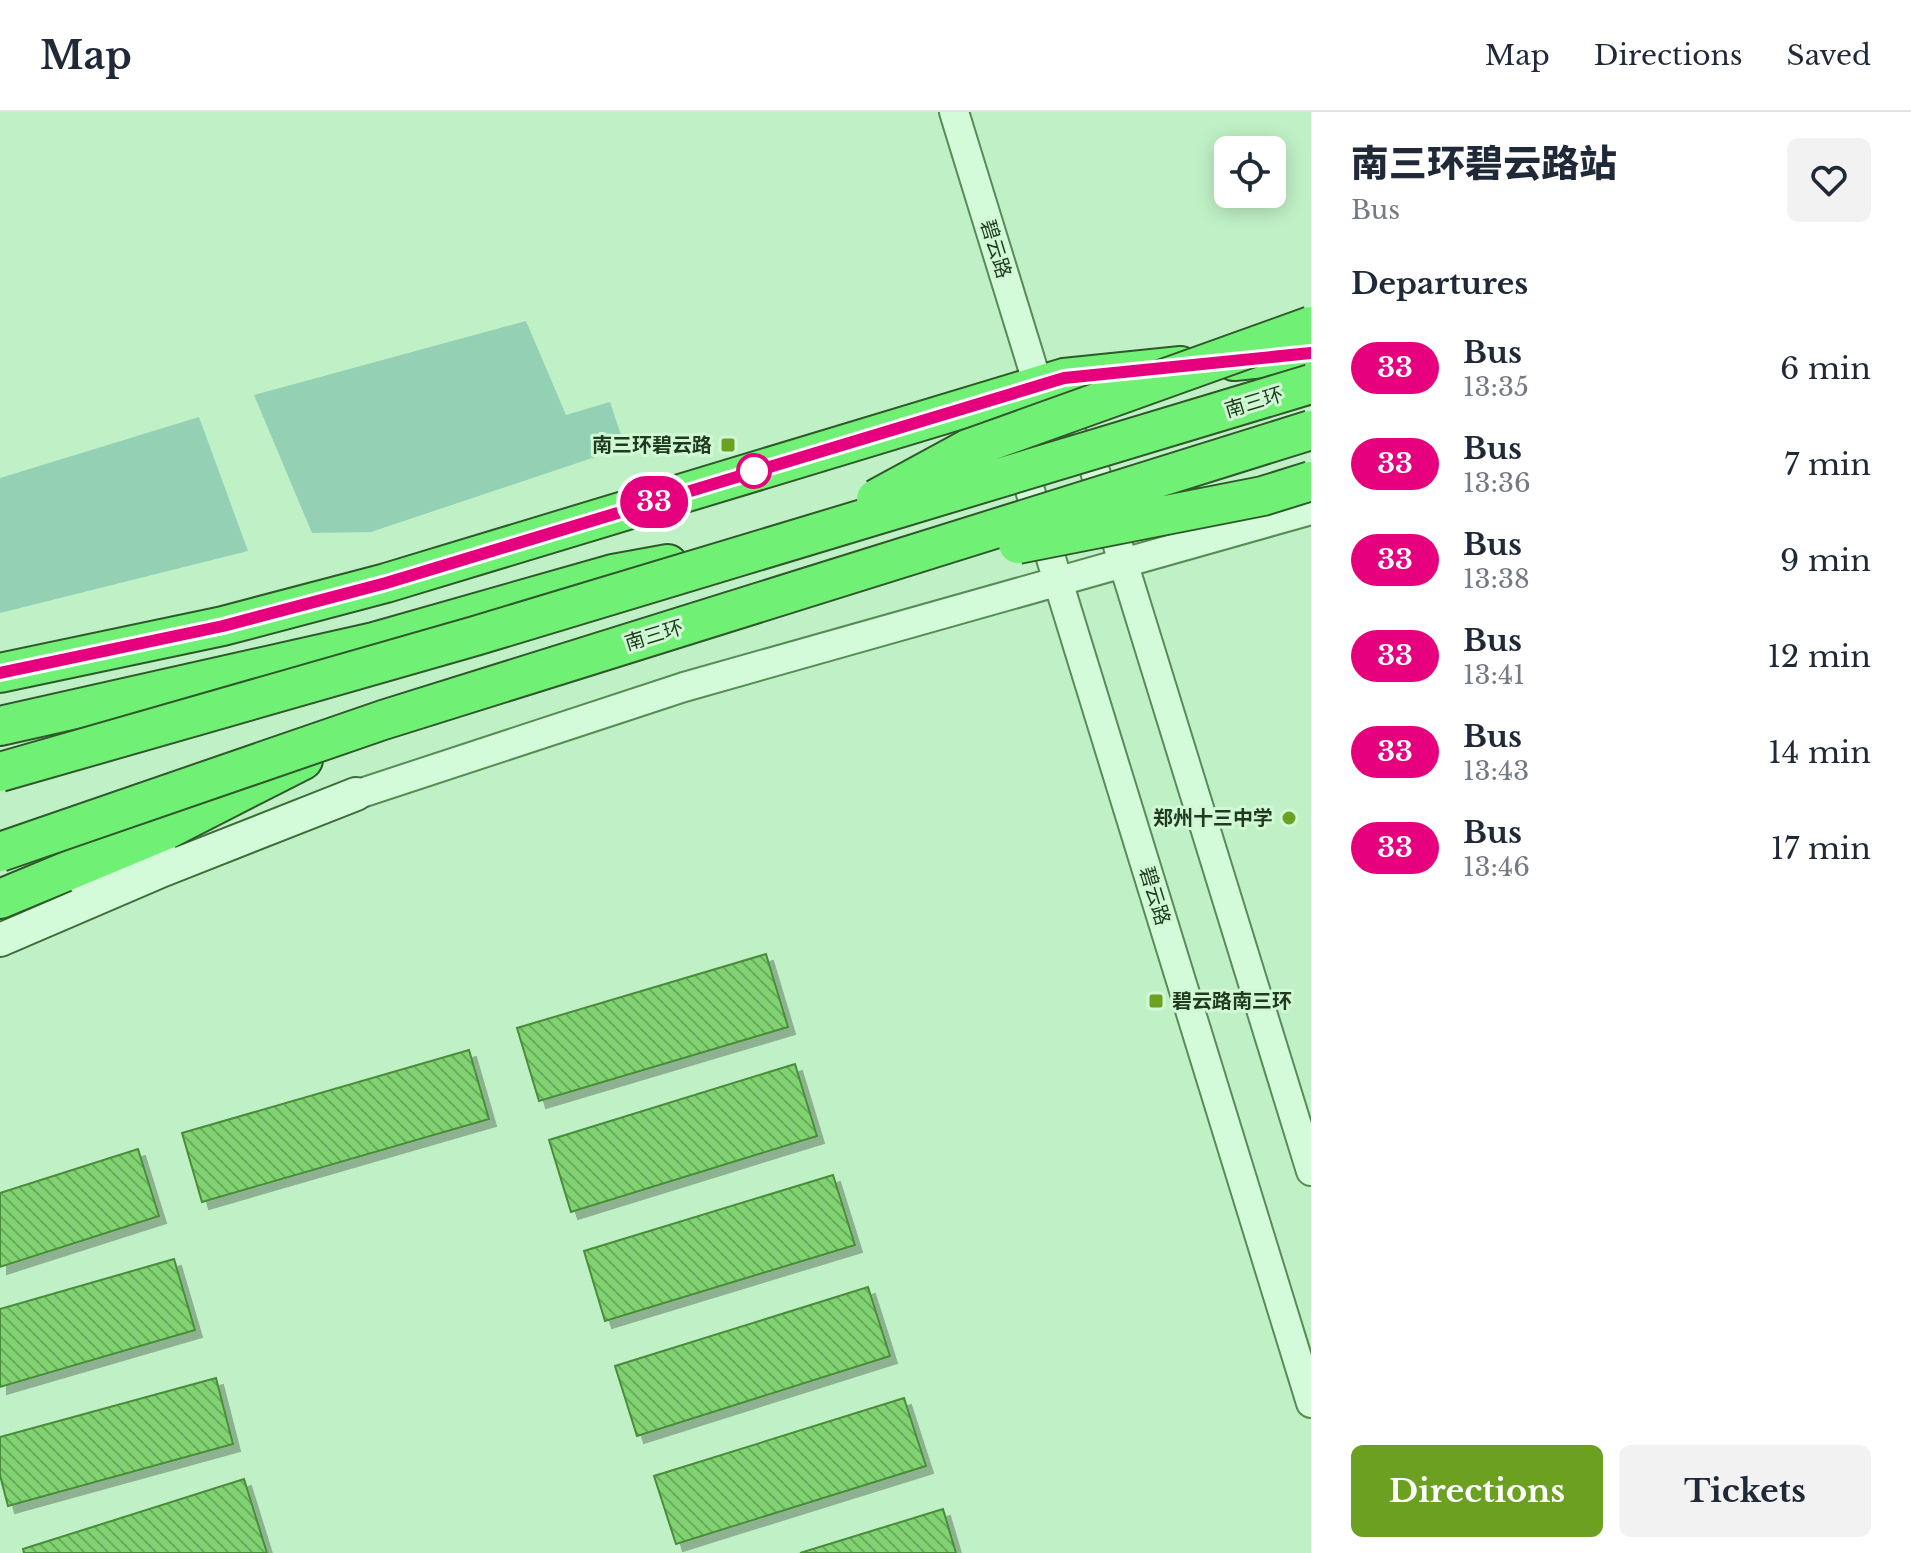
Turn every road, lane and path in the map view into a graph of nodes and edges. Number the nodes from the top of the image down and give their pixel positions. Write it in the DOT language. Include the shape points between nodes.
graph roads {
  1 [pos="954,112"];
  2 [pos="1311,326"];
  3 [pos="1311,353"];
  4 [pos="1311,384"];
  5 [pos="1038,385"];
  6 [pos="1311,430"];
  7 [pos="1311,481"];
  8 [pos="1311,510"];
  9 [pos="804,537"];
  10 [pos="1124,563"];
  11 [pos="830,580"];
  12 [pos="1059,581"];
  13 [pos="0,673"];
  14 [pos="383,720"];
  15 [pos="0,726"];
  16 [pos="0,772"];
  17 [pos="356,794"];
  18 [pos="0,852"];
  19 [pos="0,899"];
  20 [pos="0,940"];
  21 [pos="1311,1171"];
  22 [pos="1311,1403"];
  1 -- 5 [label="street, 碧云路"];
  2 -- 9 [label="highway, bridge" via="968,449"];
  3 -- 5 [label="highway"];
  4 -- 9 [label="highway, 南三环, bridge"];
  5 -- 10 [label="street, 碧云路" via="1094,468"];
  5 -- 12 [label="street, 碧云路" via="1029,487"];
  5 -- 13 [label="highway" via="386,583 223,626"];
  6 -- 11 [label="highway, 南三环, bridge"];
  7 -- 11 [label="highway, bridge" via="1263,496"];
  8 -- 10 [label="street"];
  9 -- 15 [label="highway, bridge" via="613,574 374,642"];
  9 -- 16 [label="highway, 南三环, bridge"];
  10 -- 12 [label="street"];
  10 -- 21 [label="street, 碧云路"];
  11 -- 14 [label="highway, 南三环, bridge"];
  12 -- 17 [label="street" via="684,687"];
  12 -- 22 [label="street, 碧云路"];
  14 -- 18 [label="highway, 南三环, bridge"];
  14 -- 19 [label="highway, bridge" via="166,830"];
  17 -- 19 [label="street" via="161,858"];
  17 -- 20 [label="main road"];
}
